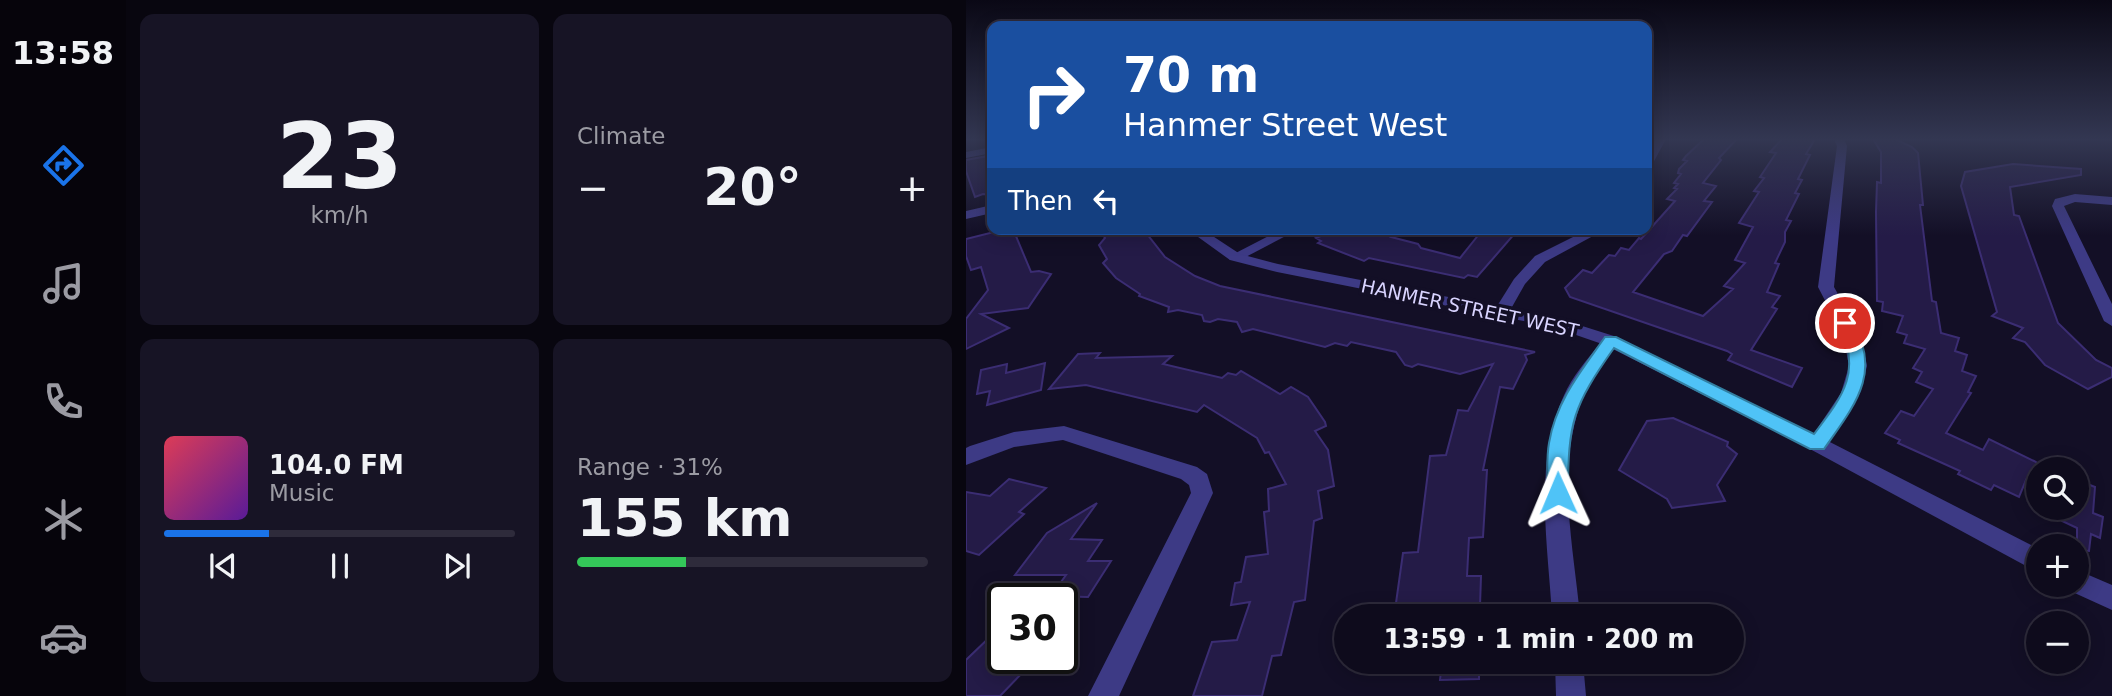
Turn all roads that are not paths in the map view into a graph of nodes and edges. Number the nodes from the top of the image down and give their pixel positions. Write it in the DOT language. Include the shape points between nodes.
graph roads {
  1 [pos="1839,171"];
  2 [pos="2112,201"];
  3 [pos="987,210"];
  4 [pos="966,215"];
  5 [pos="1202,235"];
  6 [pos="1281,235"];
  7 [pos="1588,235"];
  8 [pos="1235,257"];
  9 [pos="1502,311"];
  10 [pos="2112,320"];
  11 [pos="1611,341"];
  12 [pos="1817,444"];
  13 [pos="966,457"];
  14 [pos="2026,555"];
  15 [pos="2089,587"];
  16 [pos="2112,598"];
  17 [pos="1565,604"];
  18 [pos="1570,674"];
  19 [pos="1103,696"];
  20 [pos="1571,696"];
  1 -- 12 [label="street" via="1826,287 1854,339 1859,360 1853,391"];
  2 -- 10 [label="street" via="2075,198 2058,206"];
  3 -- 4 [label="street"];
  5 -- 8 [label="street, HANMER STREET WEST"];
  6 -- 8 [label="street"];
  7 -- 9 [label="street" via="1540,259"];
  8 -- 9 [label="street, HANMER STREET WEST"];
  9 -- 11 [label="street, HANMER STREET WEST"];
  11 -- 12 [label="street, HANMER STREET WEST"];
  11 -- 17 [label="street" via="1577,388 1558,445"];
  12 -- 14 [label="street, HANMER STREET WEST"];
  13 -- 19 [label="street" via="1018,437 1064,433 1199,480 1202,493 1196,509"];
  15 -- 16 [label="street"];
  18 -- 20 [label="street"];
}
